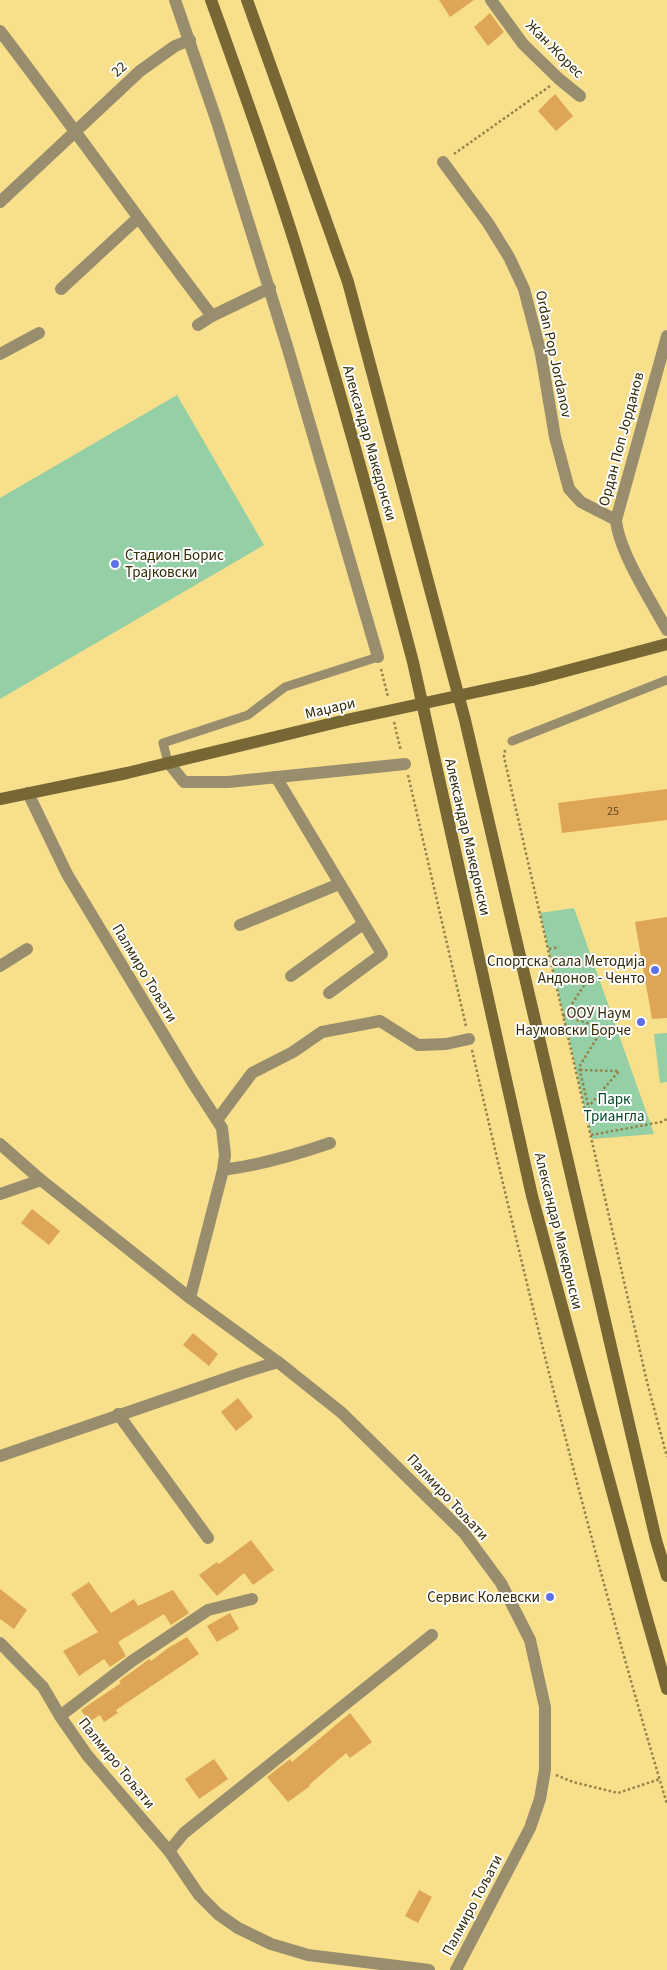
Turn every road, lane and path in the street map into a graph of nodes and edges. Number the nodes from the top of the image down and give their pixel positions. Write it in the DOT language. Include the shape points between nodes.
graph roads {
  1 [pos="175,0"];
  2 [pos="211,0"];
  3 [pos="247,0"];
  4 [pos="491,0"];
  5 [pos="0,31"];
  6 [pos="190,40"];
  7 [pos="559,79"];
  8 [pos="580,96"];
  9 [pos="75,130"];
  10 [pos="443,162"];
  11 [pos="0,202"];
  12 [pos="138,218"];
  13 [pos="61,288"];
  14 [pos="270,288"];
  15 [pos="212,316"];
  16 [pos="198,325"];
  17 [pos="39,334"];
  18 [pos="667,336"];
  19 [pos="0,354"];
  20 [pos="616,520"];
  21 [pos="663,612"];
  22 [pos="667,630"];
  23 [pos="667,644"];
  24 [pos="378,657"];
  25 [pos="667,680"];
  26 [pos="512,741"];
  27 [pos="168,762"];
  28 [pos="405,764"];
  29 [pos="276,777"];
  30 [pos="28,793"];
  31 [pos="0,799"];
  32 [pos="339,884"];
  33 [pos="363,924"];
  34 [pos="240,925"];
  35 [pos="559,947"];
  36 [pos="27,949"];
  37 [pos="549,950"];
  38 [pos="0,966"];
  39 [pos="291,976"];
  40 [pos="587,981"];
  41 [pos="329,994"];
  42 [pos="564,1016"];
  43 [pos="469,1040"];
  44 [pos="580,1070"];
  45 [pos="589,1106"];
  46 [pos="618,1114"];
  47 [pos="667,1119"];
  48 [pos="217,1120"];
  49 [pos="592,1121"];
  50 [pos="588,1122"];
  51 [pos="591,1135"];
  52 [pos="330,1142"];
  53 [pos="0,1144"];
  54 [pos="223,1170"];
  55 [pos="41,1180"];
  56 [pos="0,1194"];
  57 [pos="190,1298"];
  58 [pos="278,1362"];
  59 [pos="118,1414"];
  60 [pos="0,1456"];
  61 [pos="667,1457"];
  62 [pos="208,1538"];
  63 [pos="667,1576"];
  64 [pos="252,1599"];
  65 [pos="432,1635"];
  66 [pos="0,1643"];
  67 [pos="667,1689"];
  68 [pos="60,1716"];
  69 [pos="545,1770"];
  70 [pos="660,1780"];
  71 [pos="667,1804"];
  72 [pos="168,1851"];
  73 [pos="428,1970"];
  74 [pos="456,1970"];
  1 -- 6 [label="street"];
  2 -- 67 [label="street, Александар Македонски" via="305,274 396,595 532,1196"];
  3 -- 63 [label="street, Александар Македонски" via="348,282 460,701 649,1511"];
  4 -- 7 [label="street, Жан Жорес" via="523,44"];
  5 -- 9 [label="street"];
  6 -- 9 [label="street, 22" via="163,53 140,71"];
  6 -- 14 [label="street"];
  7 -- 8 [label="street, Жан Жорес"];
  7 -- 10 [label="path"];
  9 -- 11 [label="street, 22"];
  9 -- 12 [label="street"];
  10 -- 20 [label="street, Ordan Pop Jordanov" via="488,223 524,289 569,489 581,502"];
  12 -- 13 [label="street"];
  12 -- 15 [label="street"];
  14 -- 15 [label="street"];
  14 -- 24 [label="street"];
  15 -- 16 [label="street"];
  17 -- 19 [label="street"];
  18 -- 20 [label="street, Ордан Поп Јорданов"];
  20 -- 21 [label="street, Ордан Поп Јорданов" via="620,541"];
  21 -- 22 [label="street, Ордан Поп Јорданов"];
  23 -- 27 [label="street, Маџари, bridge" via="532,680"];
  24 -- 27 [label="lane" via="285,687 248,715 163,743"];
  25 -- 26 [label="lane"];
  26 -- 37 [label="path" via="506,747 504,757"];
  27 -- 29 [label="street" via="184,782"];
  27 -- 30 [label="street, Маџари"];
  28 -- 29 [label="street"];
  28 -- 43 [label="path"];
  29 -- 32 [label="street"];
  30 -- 31 [label="street, Маџари"];
  30 -- 48 [label="street, Палмиро Тољати" via="67,874"];
  32 -- 33 [label="street"];
  32 -- 34 [label="street"];
  33 -- 39 [label="street"];
  33 -- 41 [label="street" via="382,954"];
  35 -- 37 [label="path"];
  36 -- 38 [label="street"];
  37 -- 42 [label="path"];
  40 -- 42 [label="path"];
  42 -- 44 [label="path" via="603,1028 579,1066"];
  42 -- 50 [label="path"];
  43 -- 48 [label="street" via="418,1045 380,1021 322,1032 293,1052 252,1073"];
  43 -- 70 [label="path" via="570,1459"];
  44 -- 45 [label="path"];
  44 -- 45 [label="path" via="619,1071"];
  45 -- 49 [label="path"];
  46 -- 49 [label="path"];
  47 -- 51 [label="path"];
  48 -- 54 [label="street, Палмиро Тољати" via="224,1140"];
  49 -- 50 [label="path"];
  50 -- 51 [label="path"];
  51 -- 61 [label="path"];
  52 -- 54 [label="street" via="300,1154"];
  53 -- 55 [label="street, Палмиро Тољати"];
  54 -- 57 [label="street, Палмиро Тољати"];
  55 -- 56 [label="street"];
  55 -- 57 [label="street, Палмиро Тољати"];
  57 -- 58 [label="street, Палмиро Тољати"];
  58 -- 59 [label="street"];
  58 -- 69 [label="street, Палмиро Тољати" via="342,1413 408,1477 464,1533 501,1583 530,1640 545,1707"];
  59 -- 60 [label="street"];
  59 -- 62 [label="street"];
  64 -- 68 [label="street, Палмиро Тољати" via="208,1610 132,1661"];
  65 -- 72 [label="street" via="184,1833"];
  66 -- 68 [label="street, Палмиро Тољати" via="43,1687"];
  68 -- 72 [label="street, Палмиро Тољати" via="99,1770"];
  69 -- 70 [label="path" via="573,1782 618,1793"];
  69 -- 74 [label="street, Палмиро Тољати" via="530,1828"];
  70 -- 71 [label="path"];
  72 -- 73 [label="street, Палмиро Тољати" via="199,1895 218,1914 271,1944 308,1955"];
}
